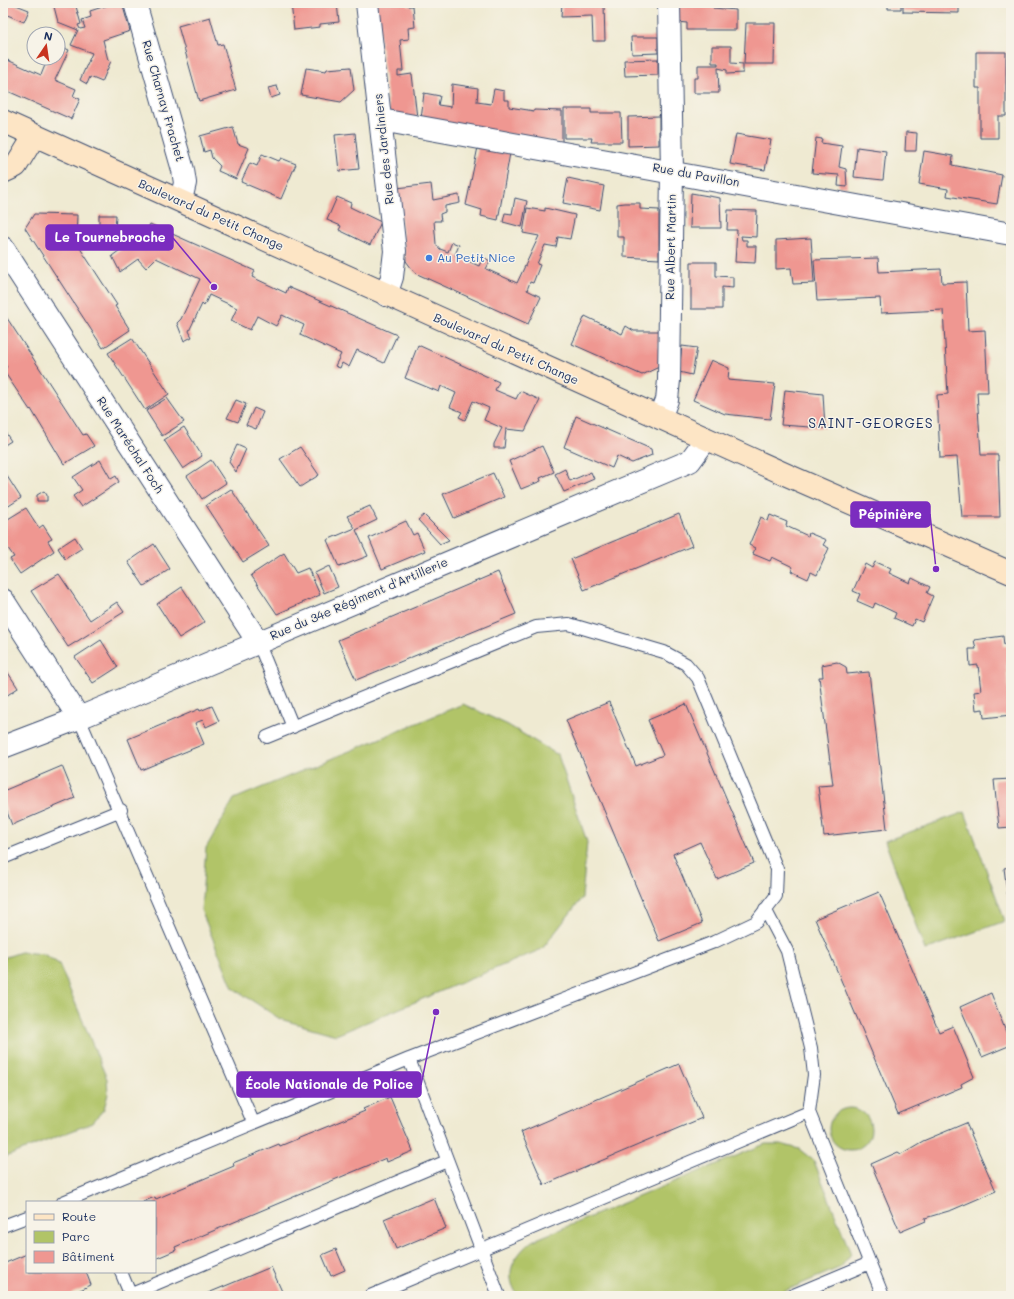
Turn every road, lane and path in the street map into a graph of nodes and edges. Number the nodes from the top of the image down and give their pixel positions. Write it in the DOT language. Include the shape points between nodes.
graph roads {
  1 [pos="135,3"];
  2 [pos="367,3"];
  3 [pos="669,3"];
  4 [pos="381,120"];
  5 [pos="3,121"];
  6 [pos="35,135"];
  7 [pos="672,171"];
  8 [pos="3,172"];
  9 [pos="181,200"];
  10 [pos="1011,234"];
  11 [pos="3,248"];
  12 [pos="386,295"];
  13 [pos="660,418"];
  14 [pos="706,439"];
  15 [pos="1011,573"];
  16 [pos="3,600"];
  17 [pos="258,642"];
  18 [pos="79,718"];
  19 [pos="293,727"];
  20 [pos="267,737"];
  21 [pos="5,741"];
  22 [pos="121,810"];
  23 [pos="3,858"];
  24 [pos="765,909"];
  25 [pos="409,1059"];
  26 [pos="809,1112"];
  27 [pos="253,1122"];
  28 [pos="447,1161"];
  29 [pos="92,1196"];
  30 [pos="68,1201"];
  31 [pos="26,1217"];
  32 [pos="3,1226"];
  33 [pos="480,1250"];
  34 [pos="870,1263"];
  35 [pos="122,1273"];
  36 [pos="130,1296"];
  37 [pos="370,1296"];
  38 [pos="499,1296"];
  39 [pos="791,1296"];
  40 [pos="883,1296"];
  1 -- 9 [label="street, Rue Charnay Frachet" via="183,170 185,183"];
  2 -- 4 [label="street, Rue des Jardiniers"];
  3 -- 7 [label="street, Rue Albert Martin"];
  4 -- 7 [label="street, Rue du Pavillon"];
  4 -- 12 [label="street, Rue des Jardiniers" via="395,251 392,277"];
  5 -- 6 [label="main road, Boulevard du Petit Change"];
  6 -- 8 [label="main road" via="16,166"];
  6 -- 9 [label="main road, Boulevard du Petit Change" via="126,178"];
  7 -- 10 [label="street, Rue du Pavillon"];
  7 -- 13 [label="street, Rue Albert Martin" via="669,380"];
  9 -- 12 [label="main road, Boulevard du Petit Change"];
  11 -- 17 [label="street, Rue Maréchal Foch"];
  12 -- 13 [label="main road, Boulevard du Petit Change"];
  13 -- 14 [label="main road, Boulevard du Petit Change"];
  14 -- 15 [label="main road, Boulevard du Petit Change"];
  14 -- 17 [label="street, Rue du 34e Régiment d'Artillerie" via="690,461"];
  16 -- 18 [label="street"];
  17 -- 18 [label="street, Rue du 34e Régiment d'Artillerie"];
  17 -- 19 [label="lane"];
  18 -- 21 [label="street, Rue du 34e Régiment d'Artillerie"];
  18 -- 22 [label="lane"];
  19 -- 20 [label="lane"];
  19 -- 24 [label="lane" via="536,627 569,624 664,652 686,664 698,678 778,869 776,896"];
  22 -- 23 [label="lane"];
  22 -- 27 [label="lane"];
  24 -- 25 [label="lane" via="756,922 714,942"];
  24 -- 26 [label="lane" via="787,951 811,1048 814,1075"];
  25 -- 27 [label="lane"];
  25 -- 28 [label="lane"];
  26 -- 33 [label="lane"];
  26 -- 34 [label="lane"];
  27 -- 29 [label="lane"];
  28 -- 33 [label="lane"];
  28 -- 36 [label="lane"];
  29 -- 30 [label="lane"];
  31 -- 32 [label="lane"];
  33 -- 37 [label="lane"];
  33 -- 38 [label="lane"];
  34 -- 39 [label="lane"];
  34 -- 40 [label="lane"];
  35 -- 36 [label="lane"];
}
